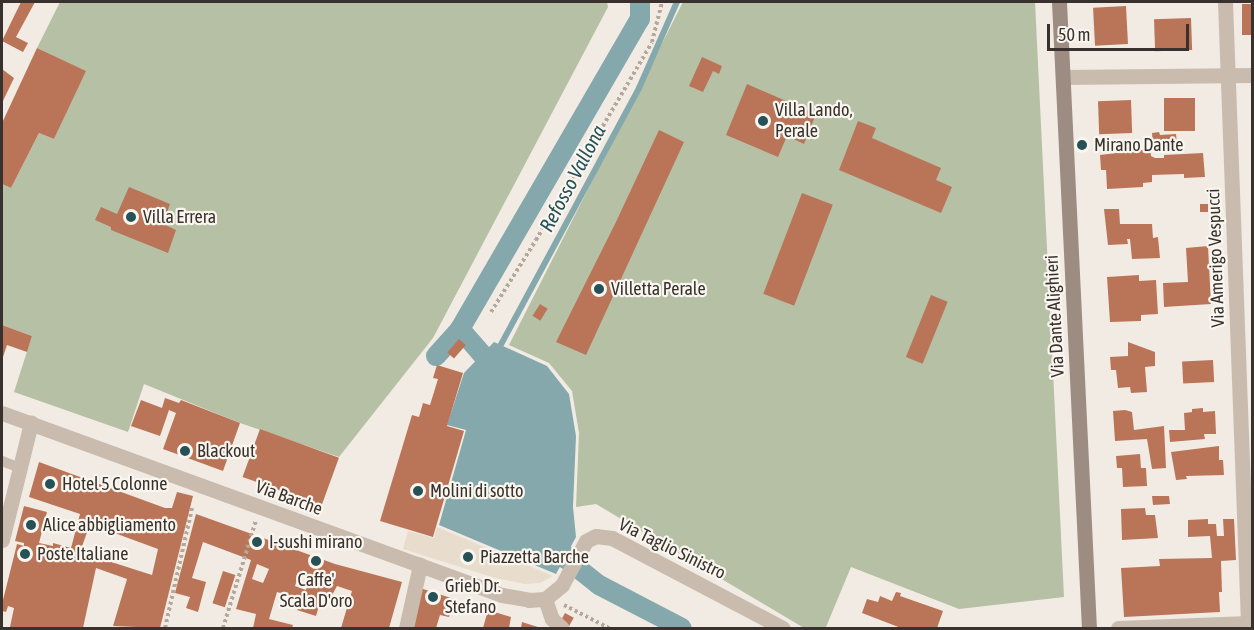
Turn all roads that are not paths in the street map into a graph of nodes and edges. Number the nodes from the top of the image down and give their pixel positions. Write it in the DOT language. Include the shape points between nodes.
graph roads {
  1 [pos="1059,2"];
  2 [pos="1225,2"];
  3 [pos="1229,75"];
  4 [pos="1252,75"];
  5 [pos="1063,77"];
  6 [pos="1245,341"];
  7 [pos="2,413"];
  8 [pos="31,423"];
  9 [pos="2,461"];
  10 [pos="20,468"];
  11 [pos="1248,513"];
  12 [pos="2,540"];
  13 [pos="420,565"];
  14 [pos="546,599"];
  15 [pos="406,628"];
  16 [pos="562,628"];
  17 [pos="783,628"];
  18 [pos="1089,628"];
  19 [pos="1118,628"];
  1 -- 5 [label="main road, Via Dante Alighieri"];
  2 -- 3 [label="street, Via Amerigo Vespucci"];
  3 -- 4 [label="street"];
  3 -- 5 [label="street"];
  3 -- 6 [label="street, Via Amerigo Vespucci"];
  5 -- 18 [label="main road, Via Dante Alighieri"];
  6 -- 11 [label="street, Via Amerigo Vespucci"];
  7 -- 8 [label="street, Via Barche"];
  8 -- 10 [label="street"];
  8 -- 13 [label="street, Via Barche"];
  9 -- 10 [label="lane"];
  10 -- 12 [label="street"];
  11 -- 19 [label="street, Via Amerigo Vespucci" via="1248,623"];
  13 -- 14 [label="street, Via Barche" via="502,595"];
  13 -- 15 [label="street"];
  14 -- 16 [label="street" via="552,619"];
  14 -- 17 [label="street, Via Taglio Sinistro" via="562,585 586,541 596,536 612,538"];
}
